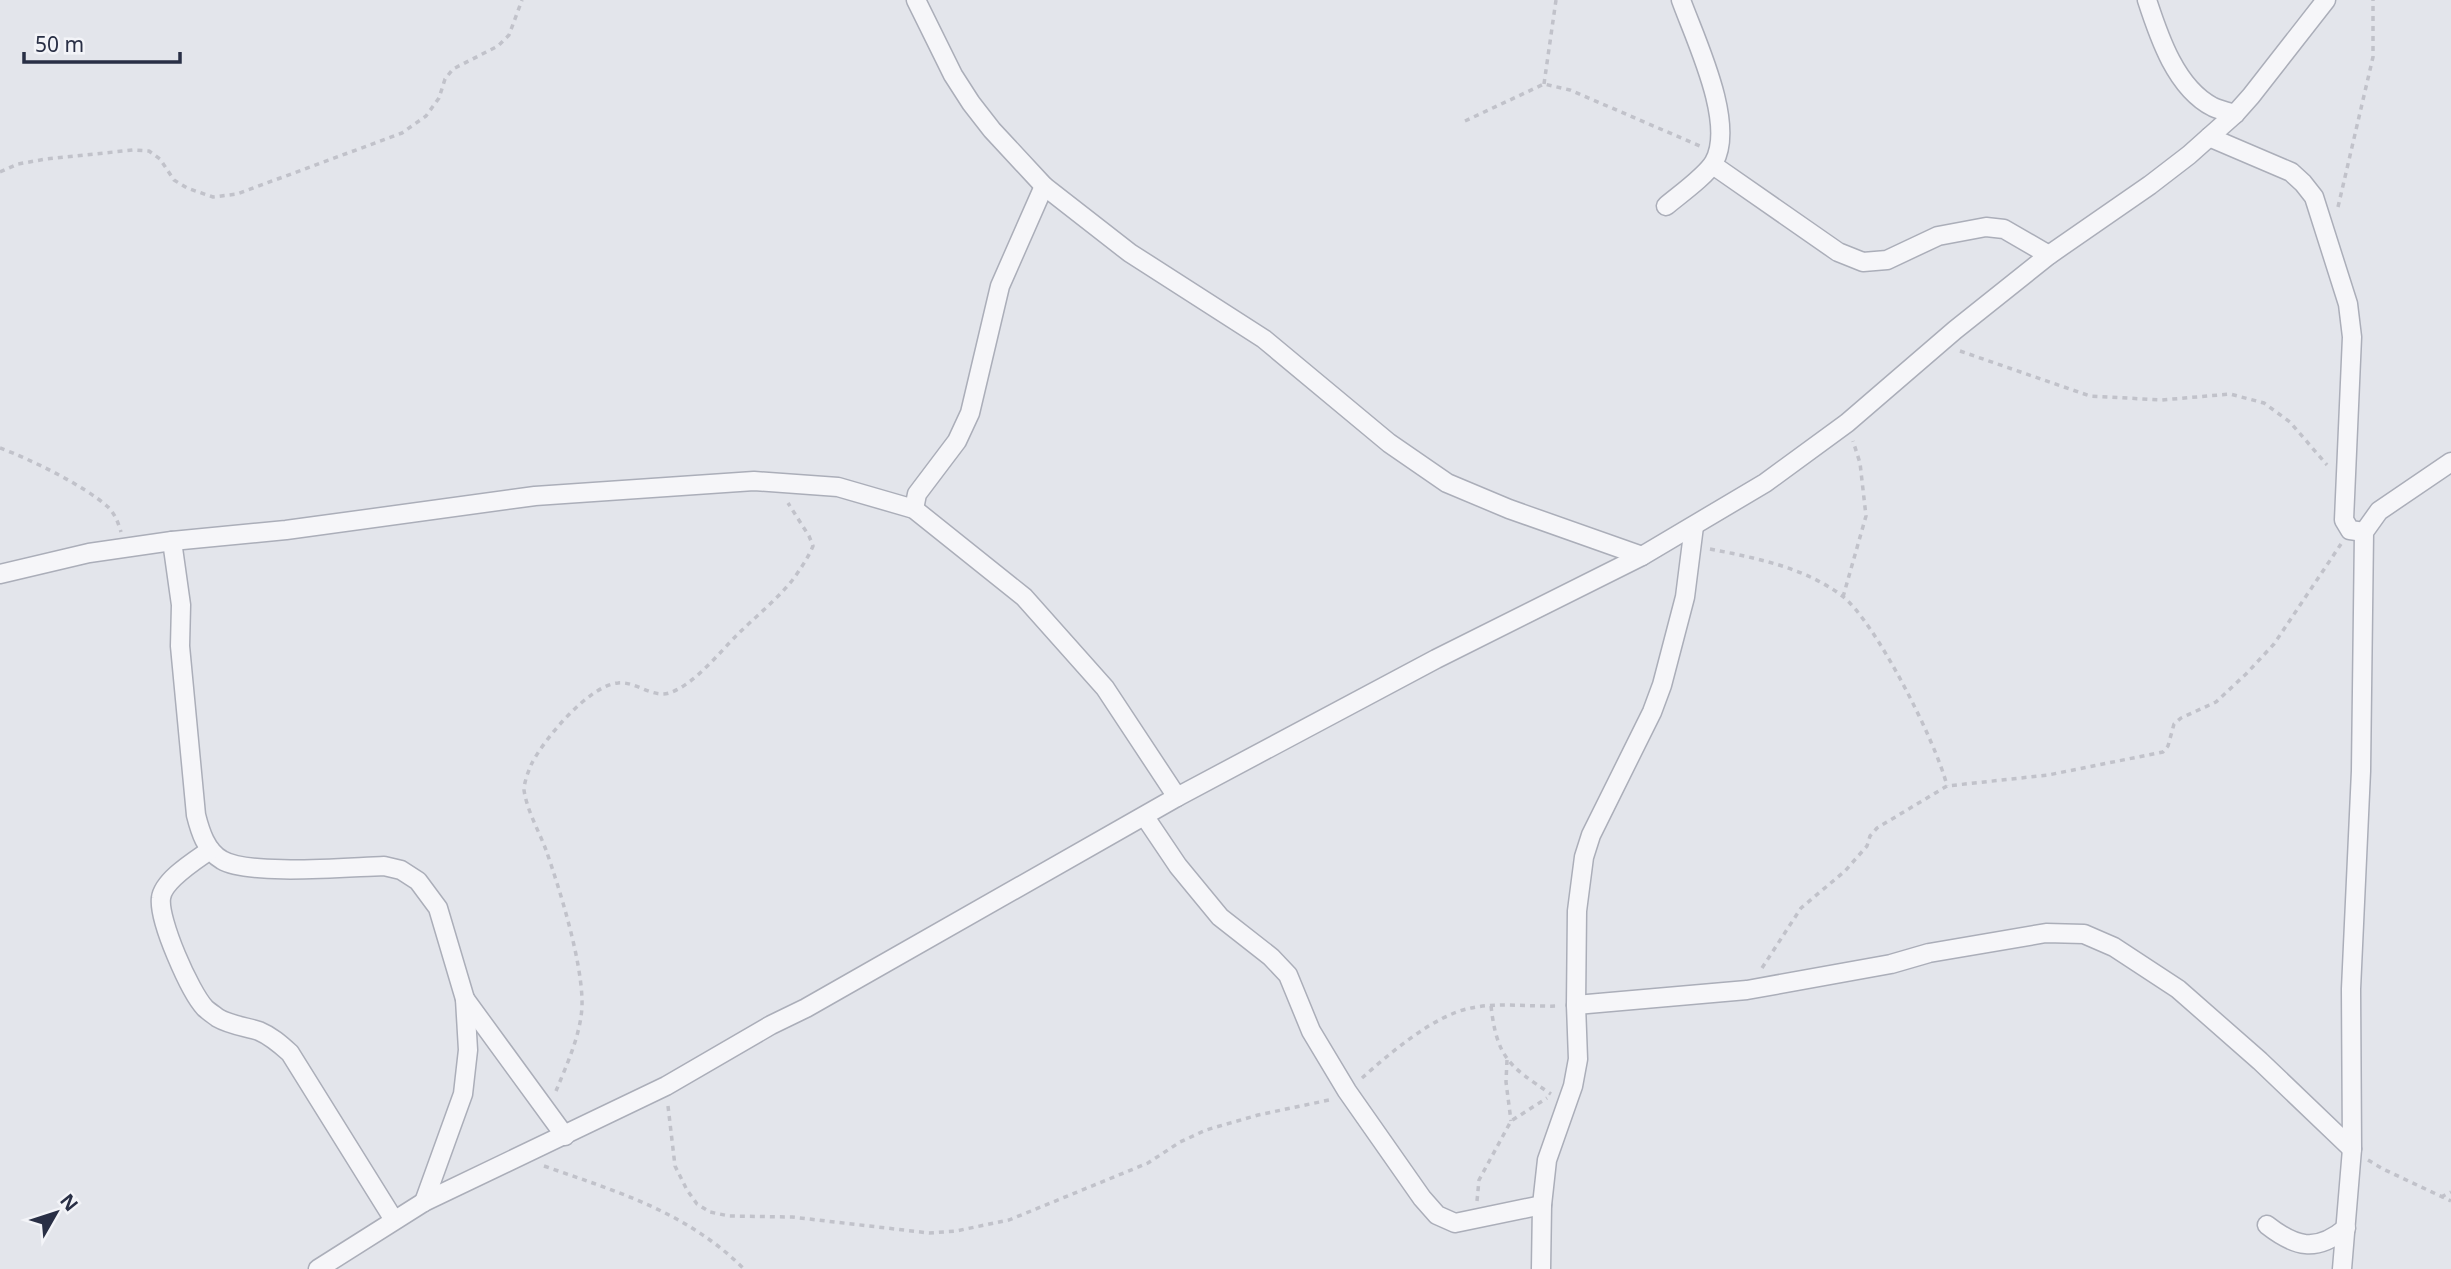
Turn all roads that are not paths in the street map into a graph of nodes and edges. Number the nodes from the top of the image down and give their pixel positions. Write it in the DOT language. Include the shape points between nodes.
graph roads {
  1 [pos="916,0"];
  2 [pos="1681,0"];
  3 [pos="2147,0"];
  4 [pos="2326,0"];
  5 [pos="2235,114"];
  6 [pos="2209,137"];
  7 [pos="1716,159"];
  8 [pos="1044,186"];
  9 [pos="1666,206"];
  10 [pos="2049,255"];
  11 [pos="2451,463"];
  12 [pos="914,509"];
  13 [pos="1694,526"];
  14 [pos="2357,531"];
  15 [pos="172,541"];
  16 [pos="1642,556"];
  17 [pos="0,574"];
  18 [pos="1177,797"];
  19 [pos="1145,817"];
  20 [pos="210,850"];
  21 [pos="465,999"];
  22 [pos="1576,1005"];
  23 [pos="565,1136"];
  24 [pos="2352,1149"];
  25 [pos="424,1202"];
  26 [pos="1542,1205"];
  27 [pos="394,1220"];
  28 [pos="2267,1225"];
  29 [pos="2346,1228"];
  30 [pos="318,1269"];
  31 [pos="1541,1269"];
  32 [pos="2342,1269"];
  1 -- 8 [label="street" via="971,103"];
  2 -- 7 [label="street" via="1720,116"];
  3 -- 5 [label="street" via="2156,30 2181,79 2212,106"];
  4 -- 5 [label="street"];
  5 -- 6 [label="street"];
  6 -- 10 [label="street" via="2150,185"];
  6 -- 14 [label="street" via="2291,172 2314,197 2348,304 2352,337 2344,520"];
  7 -- 9 [label="street"];
  7 -- 10 [label="street" via="1838,252 1863,262 1887,260 1938,236 1986,227 2004,229"];
  8 -- 12 [label="street" via="1000,285 970,413 957,441 917,494"];
  8 -- 16 [label="street" via="1130,253 1264,339 1388,443 1447,483"];
  10 -- 13 [label="street" via="1847,423 1765,483"];
  11 -- 14 [label="street"];
  12 -- 15 [label="street" via="838,487 754,481 535,496"];
  12 -- 18 [label="street" via="1024,597 1105,688"];
  13 -- 16 [label="street"];
  13 -- 22 [label="street" via="1685,597 1662,685 1584,858 1577,911"];
  14 -- 24 [label="street" via="2361,771 2351,989"];
  15 -- 17 [label="street" via="89,553"];
  15 -- 20 [label="street" via="196,814"];
  16 -- 18 [label="street"];
  18 -- 19 [label="street"];
  19 -- 23 [label="street" via="666,1086"];
  19 -- 26 [label="street" via="1220,917 1289,975 1311,1031 1437,1215 1455,1223"];
  20 -- 21 [label="street" via="239,867 384,866 401,870 418,881 438,908"];
  20 -- 27 [label="street" via="167,883 160,897 163,918 191,985 204,1007 220,1019 261,1032 290,1053"];
  21 -- 23 [label="street"];
  21 -- 25 [label="street" via="468,1050 463,1094"];
  22 -- 24 [label="street" via="1746,990 2046,933 2084,934 2114,947 2178,989"];
  22 -- 26 [label="street" via="1578,1059 1560,1100"];
  23 -- 25 [label="street"];
  24 -- 29 [label="street"];
  25 -- 27 [label="street"];
  26 -- 31 [label="street"];
  27 -- 30 [label="street"];
  28 -- 29 [label="street" via="2287,1240 2305,1244 2335,1237"];
  29 -- 32 [label="street"];
}
